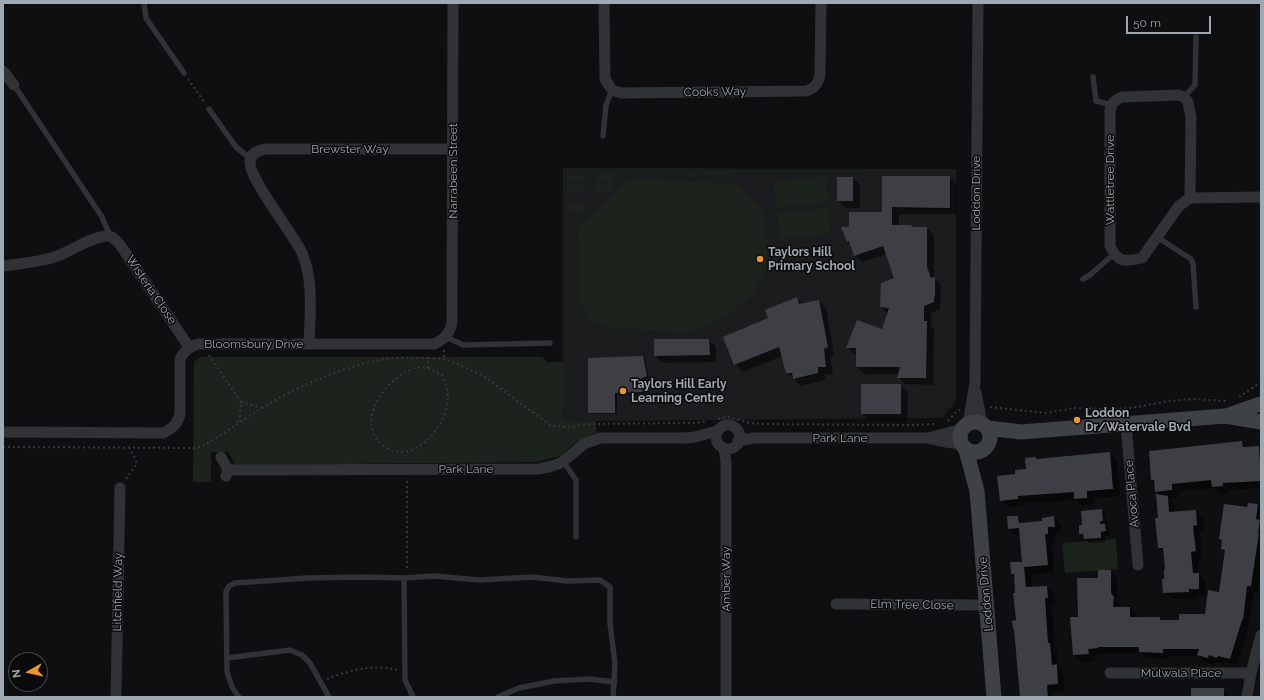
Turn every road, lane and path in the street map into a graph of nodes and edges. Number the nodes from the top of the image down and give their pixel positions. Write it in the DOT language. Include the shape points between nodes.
graph roads {
  1 [pos="144,3"];
  2 [pos="453,3"];
  3 [pos="604,3"];
  4 [pos="821,3"];
  5 [pos="978,3"];
  6 [pos="1196,37"];
  7 [pos="3,71"];
  8 [pos="184,73"];
  9 [pos="1093,77"];
  10 [pos="14,85"];
  11 [pos="612,90"];
  12 [pos="1184,97"];
  13 [pos="1111,105"];
  14 [pos="209,109"];
  15 [pos="603,136"];
  16 [pos="453,149"];
  17 [pos="251,159"];
  18 [pos="1261,197"];
  19 [pos="1190,198"];
  20 [pos="110,236"];
  21 [pos="1157,237"];
  22 [pos="1114,254"];
  23 [pos="3,266"];
  24 [pos="1083,279"];
  25 [pos="1196,307"];
  26 [pos="446,336"];
  27 [pos="550,342"];
  28 [pos="204,344"];
  29 [pos="309,344"];
  30 [pos="189,347"];
  31 [pos="428,358"];
  32 [pos="428,368"];
  33 [pos="1261,382"];
  34 [pos="1234,399"];
  35 [pos="1230,400"];
  36 [pos="241,402"];
  37 [pos="1261,403"];
  38 [pos="1000,407"];
  39 [pos="262,408"];
  40 [pos="1225,416"];
  41 [pos="1261,422"];
  42 [pos="1126,424"];
  43 [pos="237,426"];
  44 [pos="3,432"];
  45 [pos="945,433"];
  46 [pos="979,433"];
  47 [pos="927,438"];
  48 [pos="728,440"];
  49 [pos="3,447"];
  50 [pos="129,447"];
  51 [pos="964,447"];
  52 [pos="221,457"];
  53 [pos="564,461"];
  54 [pos="407,482"];
  55 [pos="120,488"];
  56 [pos="978,491"];
  57 [pos="576,537"];
  58 [pos="1138,565"];
  59 [pos="406,578"];
  60 [pos="836,604"];
  61 [pos="987,605"];
  62 [pos="1261,635"];
  63 [pos="227,658"];
  64 [pos="405,672"];
  65 [pos="1110,672"];
  66 [pos="1251,673"];
  67 [pos="320,682"];
  68 [pos="615,682"];
  69 [pos="116,697"];
  70 [pos="239,697"];
  71 [pos="329,697"];
  72 [pos="413,697"];
  73 [pos="498,697"];
  74 [pos="613,697"];
  75 [pos="726,697"];
  76 [pos="994,697"];
  77 [pos="1247,697"];
  1 -- 8 [label="lane" via="146,18"];
  2 -- 16 [label="street, Narrabeen Street"];
  3 -- 11 [label="street" via="605,79"];
  4 -- 11 [label="street, Cooks Way" via="820,74 812,89 621,93"];
  5 -- 46 [label="street, Loddon Drive" via="975,383"];
  6 -- 12 [label="lane" via="1195,85"];
  7 -- 10 [label="street"];
  8 -- 14 [label="path"];
  9 -- 13 [label="lane" via="1096,101"];
  10 -- 20 [label="lane, Wisteria Close" via="102,217"];
  11 -- 15 [label="lane" via="606,105"];
  12 -- 13 [label="street" via="1122,97"];
  12 -- 19 [label="street" via="1188,102 1191,117"];
  13 -- 22 [label="street, Wattletree Drive" via="1110,246"];
  14 -- 17 [label="lane" via="236,148"];
  16 -- 17 [label="street, Brewster Way" via="261,150"];
  16 -- 26 [label="street, Narrabeen Street" via="452,322"];
  17 -- 29 [label="street" via="255,177 302,254 310,291"];
  18 -- 19 [label="street"];
  19 -- 21 [label="street" via="1179,206"];
  20 -- 23 [label="street" via="98,237 56,257"];
  20 -- 30 [label="street, Wisteria Close" via="121,246"];
  21 -- 22 [label="street" via="1142,258 1121,260"];
  21 -- 25 [label="lane" via="1191,259"];
  22 -- 24 [label="lane"];
  26 -- 27 [label="lane" via="463,345"];
  26 -- 29 [label="street, Bloomsbury Drive" via="434,344"];
  28 -- 29 [label="street, Bloomsbury Drive"];
  28 -- 30 [label="street, Bloomsbury Drive"];
  28 -- 36 [label="path" via="206,351"];
  30 -- 44 [label="street, Bloomsbury Drive" via="180,359 180,414 173,428 162,433"];
  31 -- 32 [label="path"];
  31 -- 39 [label="path" via="392,358 344,370 304,386"];
  31 -- 45 [label="path" via="444,359 484,376 550,425 560,427 587,424 696,423 728,417 762,424 947,423"];
  32 -- 32 [label="path" via="418,367 401,375 391,382 376,404 371,419 375,436 381,444 397,453 417,448 428,440 442,420 448,401 447,384 442,375"];
  33 -- 34 [label="path"];
  35 -- 38 [label="path" via="1192,399 1125,408 1074,408 1046,413"];
  36 -- 39 [label="path"];
  36 -- 43 [label="path"];
  37 -- 40 [label="street"];
  37 -- 41 [label="street" via="1258,413"];
  39 -- 43 [label="path"];
  40 -- 41 [label="street"];
  40 -- 42 [label="street"];
  42 -- 46 [label="street"];
  42 -- 58 [label="street, Avoca Place"];
  43 -- 50 [label="path" via="199,447"];
  45 -- 46 [label="street, Park Lane"];
  45 -- 47 [label="street, Park Lane"];
  46 -- 51 [label="street" via="960,436"];
  46 -- 51 [label="street" via="975,453"];
  46 -- 56 [label="street, Loddon Drive"];
  47 -- 48 [label="street, Park Lane"];
  47 -- 51 [label="street, Park Lane"];
  48 -- 53 [label="street, Park Lane" via="695,437 600,438 584,444"];
  48 -- 75 [label="street, Amber Way"];
  49 -- 50 [label="path"];
  50 -- 55 [label="path" via="137,463"];
  51 -- 56 [label="street, Loddon Drive"];
  52 -- 53 [label="street, Park Lane" via="227,473 538,469"];
  53 -- 57 [label="lane" via="576,480"];
  54 -- 59 [label="path"];
  55 -- 69 [label="street, Litchfield Way"];
  56 -- 61 [label="street, Loddon Drive"];
  59 -- 63 [label="lane" via="308,578 235,583 226,592"];
  59 -- 64 [label="lane"];
  59 -- 68 [label="lane" via="434,576 480,580 532,577 568,581 600,580 610,587"];
  60 -- 61 [label="street, Elm Tree Close"];
  61 -- 76 [label="street, Loddon Drive"];
  62 -- 66 [label="street"];
  63 -- 67 [label="lane" via="290,650 302,655 310,663"];
  63 -- 70 [label="lane" via="227,672"];
  64 -- 67 [label="path" via="391,669 353,670"];
  64 -- 72 [label="lane" via="405,680"];
  65 -- 66 [label="street, Mulwala Place"];
  66 -- 77 [label="street"];
  67 -- 71 [label="lane"];
  68 -- 73 [label="lane" via="589,679 554,681 519,688"];
  68 -- 74 [label="lane"];
}
